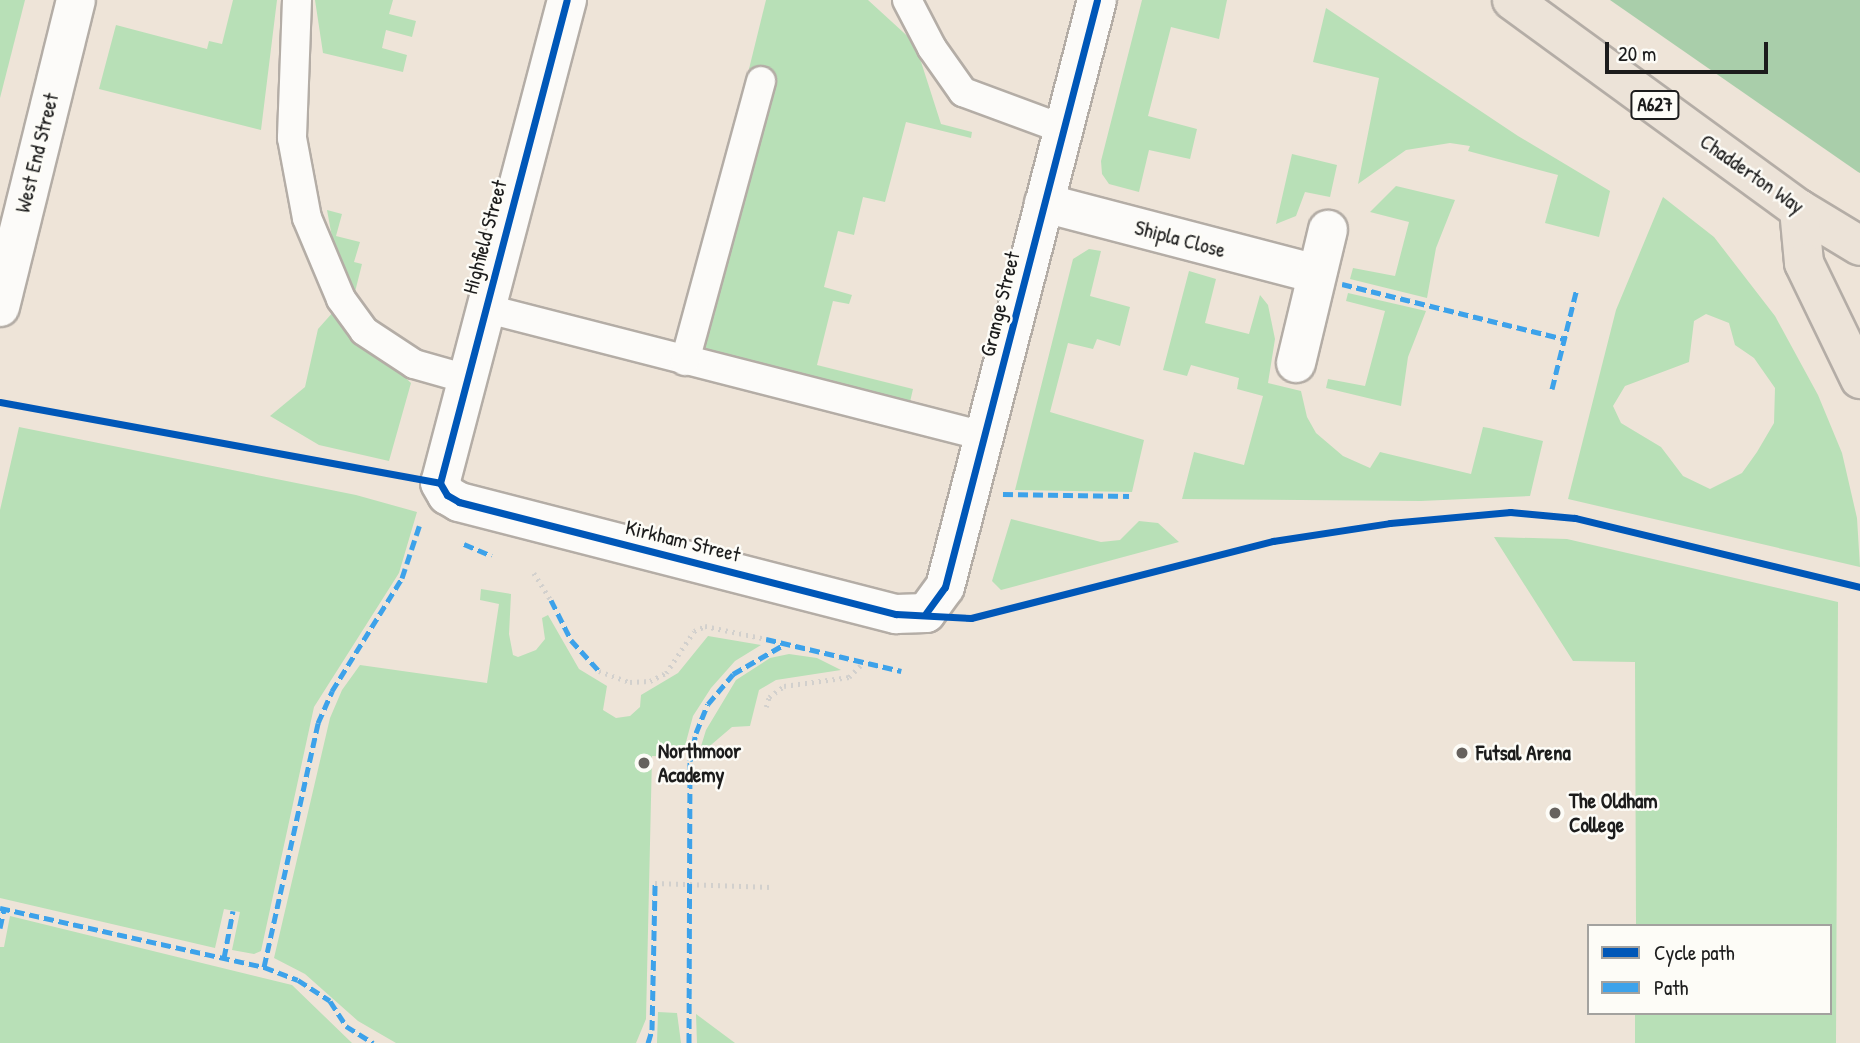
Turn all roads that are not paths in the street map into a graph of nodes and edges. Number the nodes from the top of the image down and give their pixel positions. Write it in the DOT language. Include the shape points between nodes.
graph roads {
  1 [pos="76,0"];
  2 [pos="297,0"];
  3 [pos="567,0"];
  4 [pos="907,0"];
  5 [pos="1097,0"];
  6 [pos="1512,0"];
  7 [pos="761,81"];
  8 [pos="1063,129"];
  9 [pos="1044,203"];
  10 [pos="1799,209"];
  11 [pos="1328,230"];
  12 [pos="1860,246"];
  13 [pos="1316,274"];
  14 [pos="0,307"];
  15 [pos="484,308"];
  16 [pos="685,361"];
  17 [pos="1296,363"];
  18 [pos="467,379"];
  19 [pos="1860,379"];
  20 [pos="984,436"];
  21 [pos="440,483"];
  22 [pos="926,612"];
  1 -- 14 [label="street, West End Street"];
  2 -- 18 [label="lane" via="292,138 307,218 341,299 364,331 414,364"];
  3 -- 15 [label="street, Highfield Street"];
  4 -- 8 [label="lane" via="932,48 963,92"];
  5 -- 8 [label="street, Grange Street"];
  6 -- 10 [label="main road, Chadderton Way / A627"];
  7 -- 16 [label="lane"];
  8 -- 9 [label="street, Grange Street"];
  9 -- 13 [label="street, Shipla Close"];
  9 -- 20 [label="street, Grange Street"];
  10 -- 12 [label="main road, Chadderton Way"];
  10 -- 19 [label="main road" via="1804,263"];
  11 -- 13 [label="street"];
  13 -- 17 [label="street"];
  15 -- 16 [label="lane"];
  15 -- 18 [label="street, Highfield Street"];
  16 -- 20 [label="lane"];
  18 -- 21 [label="street, Highfield Street"];
  20 -- 22 [label="street, Grange Street" via="944,587"];
  21 -- 22 [label="street, Kirkham Street" via="447,495 459,502 896,614"];
}
